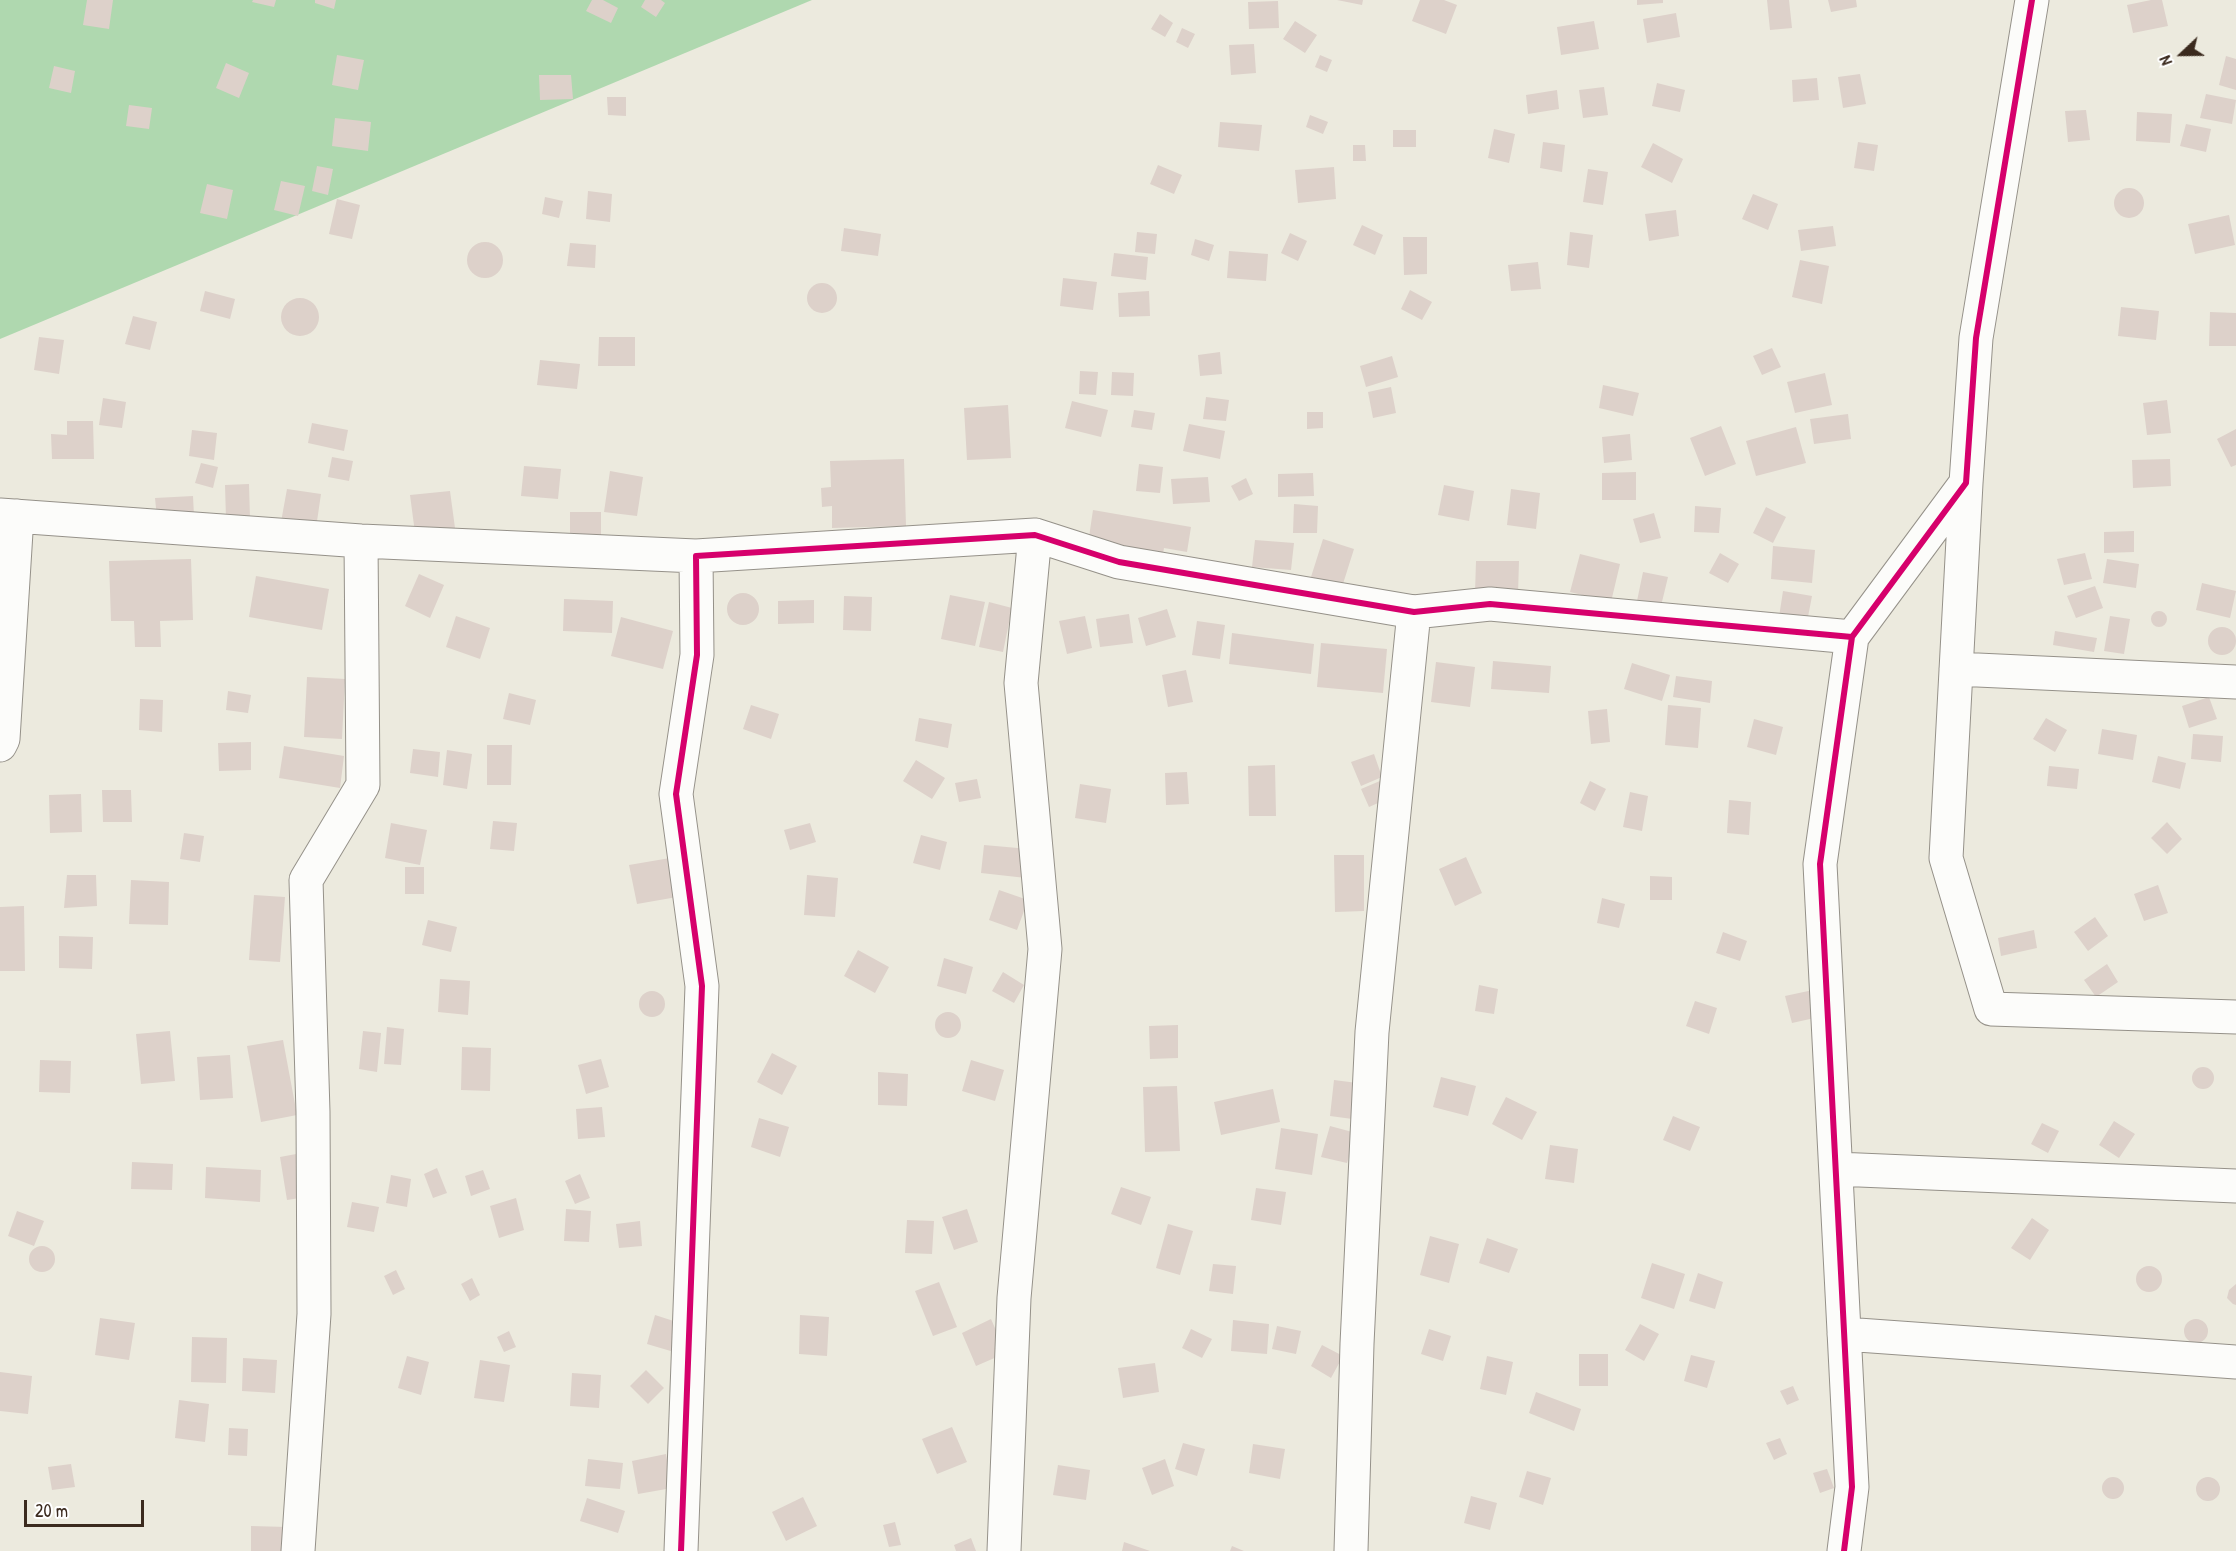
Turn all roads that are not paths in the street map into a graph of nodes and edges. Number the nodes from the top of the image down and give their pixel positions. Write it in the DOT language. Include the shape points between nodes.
graph roads {
  1 [pos="2032,0"];
  2 [pos="1966,483"];
  3 [pos="8,515"];
  4 [pos="1035,535"];
  5 [pos="362,541"];
  6 [pos="696,556"];
  7 [pos="1414,612"];
  8 [pos="1852,637"];
  9 [pos="1956,669"];
  10 [pos="2236,682"];
  11 [pos="0,745"];
  12 [pos="2236,1017"];
  13 [pos="1836,1169"];
  14 [pos="2236,1186"];
  15 [pos="1844,1334"];
  16 [pos="2236,1362"];
  17 [pos="298,1551"];
  18 [pos="681,1551"];
  19 [pos="1004,1551"];
  20 [pos="1351,1551"];
  21 [pos="1844,1551"];
  1 -- 2 [label="street" via="1976,338"];
  2 -- 8 [label="street"];
  2 -- 9 [label="street"];
  3 -- 5 [label="street"];
  3 -- 11 [label="street"];
  4 -- 6 [label="street"];
  4 -- 7 [label="street" via="1119,562"];
  4 -- 19 [label="street" via="1021,683 1045,949 1014,1298"];
  5 -- 6 [label="street"];
  5 -- 17 [label="street" via="363,785 306,880 314,1314"];
  6 -- 18 [label="street" via="697,656 676,794 702,986"];
  7 -- 8 [label="street" via="1490,604"];
  7 -- 20 [label="street" via="1372,1032"];
  8 -- 13 [label="street" via="1820,864"];
  9 -- 10 [label="street"];
  9 -- 12 [label="street" via="1946,858 1991,1009"];
  13 -- 14 [label="street"];
  13 -- 15 [label="street"];
  15 -- 16 [label="street"];
  15 -- 21 [label="street" via="1852,1487"];
}
